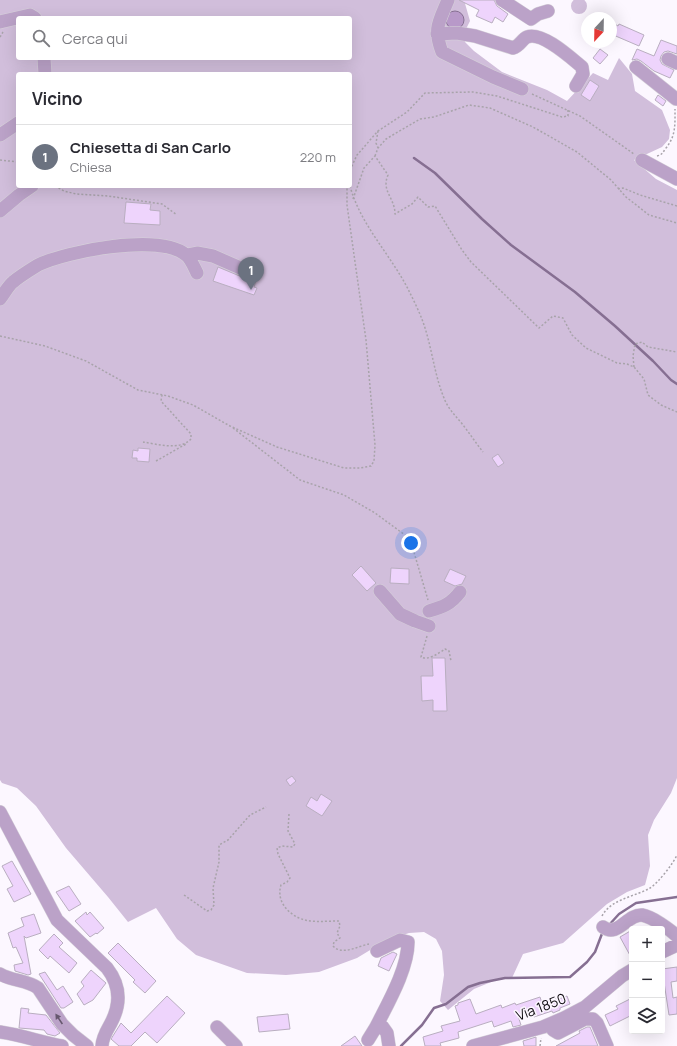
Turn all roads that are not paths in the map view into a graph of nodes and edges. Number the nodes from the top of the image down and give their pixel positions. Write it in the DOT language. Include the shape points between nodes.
graph roads {
  1 [pos="448,0"];
  2 [pos="502,0"];
  3 [pos="548,11"];
  4 [pos="16,18"];
  5 [pos="0,22"];
  6 [pos="437,34"];
  7 [pos="44,60"];
  8 [pos="636,67"];
  9 [pos="45,72"];
  10 [pos="576,86"];
  11 [pos="522,89"];
  12 [pos="676,93"];
  13 [pos="16,124"];
  14 [pos="0,135"];
  15 [pos="642,160"];
  16 [pos="677,179"];
  17 [pos="29,188"];
  18 [pos="0,211"];
  19 [pos="187,255"];
  20 [pos="245,270"];
  21 [pos="198,273"];
  22 [pos="0,299"];
  23 [pos="380,591"];
  24 [pos="460,592"];
  25 [pos="429,610"];
  26 [pos="429,626"];
  27 [pos="0,812"];
  28 [pos="605,929"];
  29 [pos="677,936"];
  30 [pos="677,945"];
  31 [pos="375,948"];
  32 [pos="665,951"];
  33 [pos="629,972"];
  34 [pos="0,974"];
  35 [pos="551,1024"];
  36 [pos="217,1027"];
  37 [pos="376,1027"];
  38 [pos="0,1032"];
  39 [pos="368,1040"];
  40 [pos="62,1046"];
  41 [pos="87,1046"];
  42 [pos="102,1046"];
  43 [pos="236,1046"];
  44 [pos="389,1046"];
  45 [pos="473,1046"];
  46 [pos="607,1046"];
  1 -- 6 [label="street" via="437,27"];
  2 -- 3 [label="street" via="531,19"];
  4 -- 5 [label="street"];
  6 -- 10 [label="street" via="457,33 475,36 513,48 526,37 533,36 546,40 582,67 583,74"];
  6 -- 11 [label="street" via="442,52"];
  7 -- 9 [label="street"];
  8 -- 12 [label="street"];
  13 -- 14 [label="street"];
  15 -- 16 [label="street"];
  17 -- 18 [label="street"];
  19 -- 20 [label="street" via="197,253 213,256"];
  19 -- 21 [label="street"];
  19 -- 22 [label="street" via="160,245 119,246 77,252 39,265 12,282"];
  23 -- 26 [label="street" via="400,614"];
  24 -- 25 [label="street" via="454,601"];
  27 -- 42 [label="street" via="57,920 114,977 118,993 117,1008 103,1038"];
  28 -- 29 [label="street" via="612,930 642,915 662,924"];
  30 -- 32 [label="street"];
  31 -- 37 [label="street" via="400,940 408,942 408,953"];
  33 -- 35 [label="street, Via 1850" via="585,1007"];
  41 -- 34 [label="street, one-way" via="62,1024 38,988"];
  35 -- 45 [label="street, Via 1850"];
  35 -- 46 [label="street" via="553,1030 558,1033 585,1019 593,1020 597,1023"];
  36 -- 43 [label="street"];
  37 -- 39 [label="street"];
  37 -- 44 [label="street" via="382,1026 387,1033"];
  38 -- 40 [label="street"];
}
